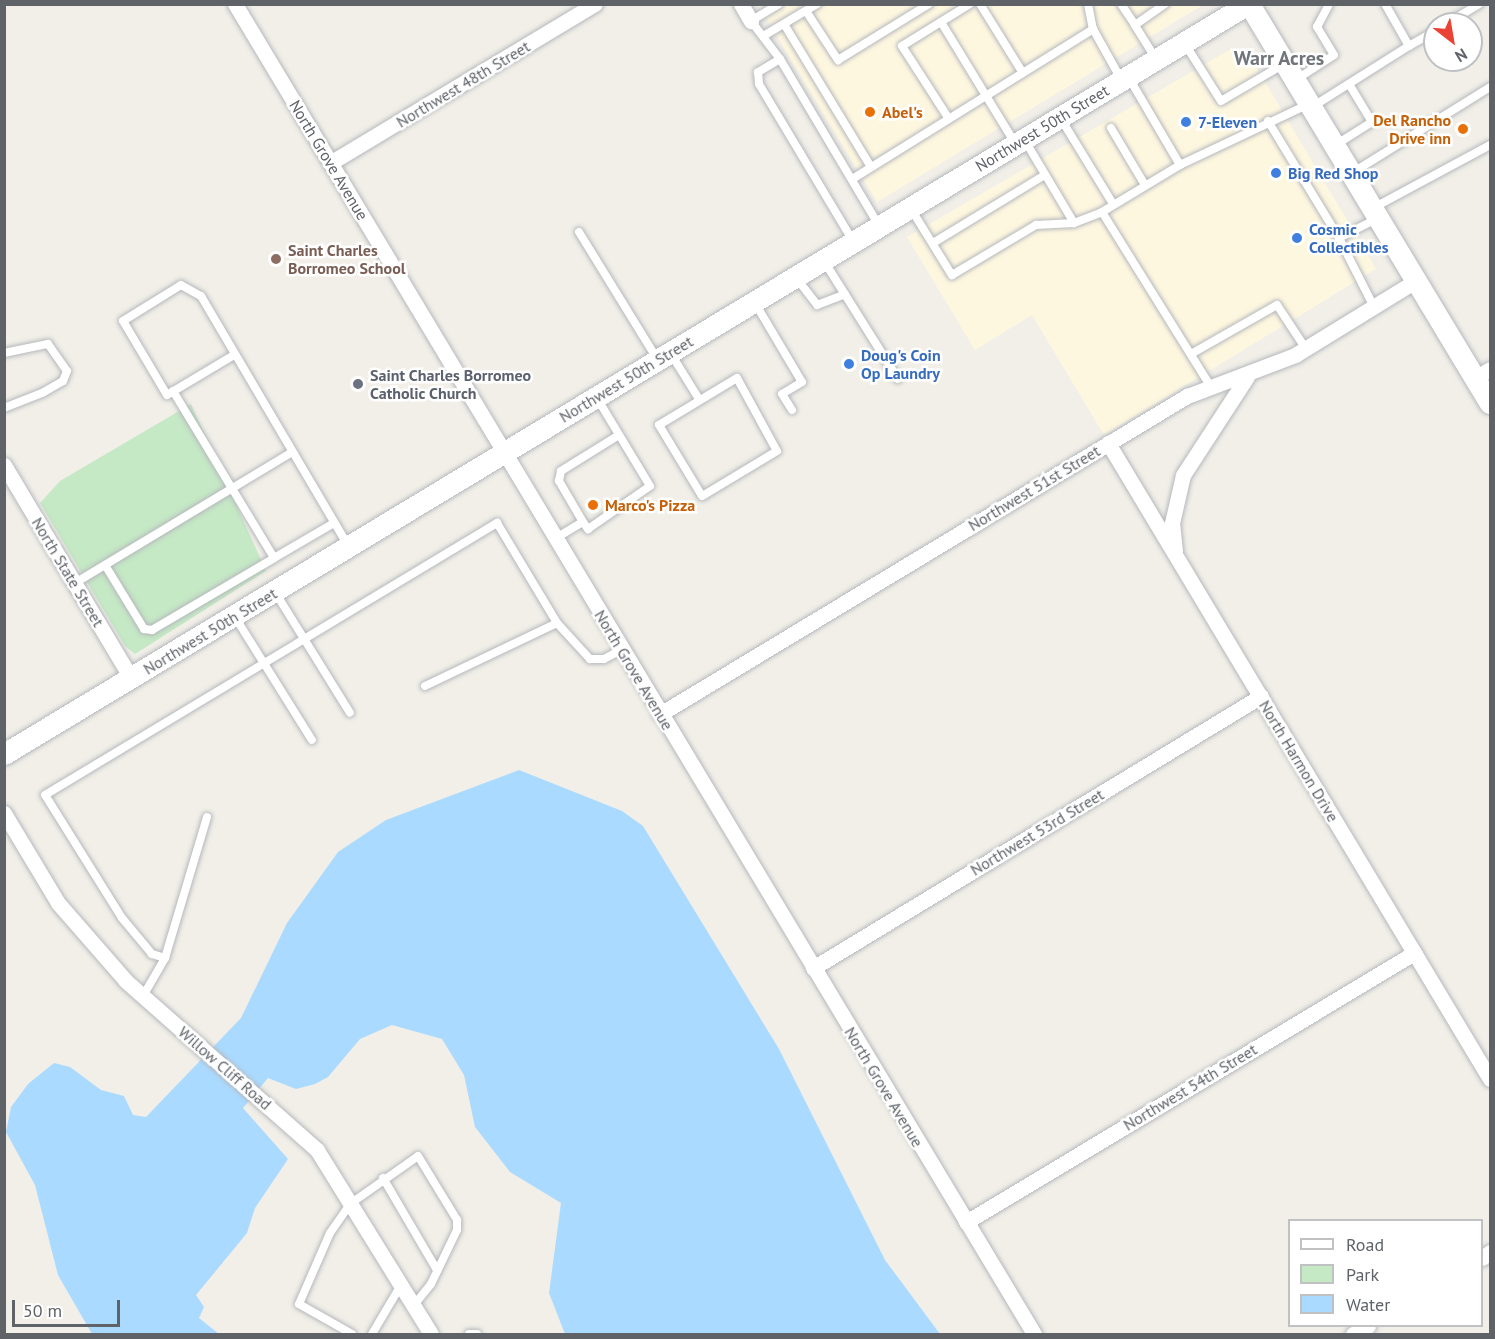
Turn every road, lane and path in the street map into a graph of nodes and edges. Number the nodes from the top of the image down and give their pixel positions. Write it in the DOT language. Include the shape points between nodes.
graph roads {
  1 [pos="236,4"];
  2 [pos="595,4"];
  3 [pos="741,4"];
  4 [pos="779,4"];
  5 [pos="817,4"];
  6 [pos="929,4"];
  7 [pos="970,4"];
  8 [pos="980,4"];
  9 [pos="1088,4"];
  10 [pos="1121,4"];
  11 [pos="1166,4"];
  12 [pos="1249,4"];
  13 [pos="1329,4"];
  14 [pos="1385,4"];
  15 [pos="1479,4"];
  16 [pos="806,11"];
  17 [pos="1466,12"];
  18 [pos="751,21"];
  19 [pos="941,21"];
  20 [pos="784,24"];
  21 [pos="1135,25"];
  22 [pos="1093,29"];
  23 [pos="765,35"];
  24 [pos="1423,38"];
  25 [pos="1184,43"];
  26 [pos="1409,46"];
  27 [pos="780,59"];
  28 [pos="1156,60"];
  29 [pos="1290,71"];
  30 [pos="1023,73"];
  31 [pos="1125,78"];
  32 [pos="1349,84"];
  33 [pos="1491,87"];
  34 [pos="986,95"];
  35 [pos="1311,105"];
  36 [pos="1060,117"];
  37 [pos="949,118"];
  38 [pos="1268,121"];
  39 [pos="1111,128"];
  40 [pos="1020,142"];
  41 [pos="1336,145"];
  42 [pos="1491,145"];
  43 [pos="330,163"];
  44 [pos="1180,165"];
  45 [pos="870,167"];
  46 [pos="1352,173"];
  47 [pos="1046,175"];
  48 [pos="854,178"];
  49 [pos="1145,185"];
  50 [pos="1113,204"];
  51 [pos="910,208"];
  52 [pos="1102,212"];
  53 [pos="1376,212"];
  54 [pos="1074,223"];
  55 [pos="879,227"];
  56 [pos="579,232"];
  57 [pos="1338,238"];
  58 [pos="854,242"];
  59 [pos="933,243"];
  60 [pos="824,260"];
  61 [pos="796,277"];
  62 [pos="1417,280"];
  63 [pos="845,294"];
  64 [pos="754,302"];
  65 [pos="1374,307"];
  66 [pos="1306,349"];
  67 [pos="4,353"];
  68 [pos="1191,354"];
  69 [pos="234,355"];
  70 [pos="664,356"];
  71 [pos="1483,374"];
  72 [pos="1247,377"];
  73 [pos="898,379"];
  74 [pos="1212,388"];
  75 [pos="173,391"];
  76 [pos="596,397"];
  77 [pos="699,399"];
  78 [pos="1491,403"];
  79 [pos="4,408"];
  80 [pos="792,410"];
  81 [pos="619,435"];
  82 [pos="1108,443"];
  83 [pos="292,452"];
  84 [pos="504,453"];
  85 [pos="4,465"];
  86 [pos="232,488"];
  87 [pos="583,522"];
  88 [pos="334,523"];
  89 [pos="556,538"];
  90 [pos="349,548"];
  91 [pos="1176,557"];
  92 [pos="274,558"];
  93 [pos="105,565"];
  94 [pos="75,583"];
  95 [pos="275,592"];
  96 [pos="234,616"];
  97 [pos="557,624"];
  98 [pos="304,639"];
  99 [pos="622,649"];
  100 [pos="264,663"];
  101 [pos="131,678"];
  102 [pos="425,686"];
  103 [pos="1261,696"];
  104 [pos="350,713"];
  105 [pos="660,714"];
  106 [pos="312,740"];
  107 [pos="4,754"];
  108 [pos="207,817"];
  109 [pos="6,818"];
  110 [pos="1414,952"];
  111 [pos="165,958"];
  112 [pos="813,968"];
  113 [pos="143,996"];
  114 [pos="1491,1079"];
  115 [pos="383,1178"];
  116 [pos="350,1204"];
  117 [pos="966,1222"];
  118 [pos="437,1270"];
  119 [pos="401,1284"];
  120 [pos="414,1305"];
  121 [pos="1366,1327"];
  122 [pos="352,1335"];
  123 [pos="372,1335"];
  124 [pos="431,1335"];
  125 [pos="469,1335"];
  126 [pos="477,1335"];
  127 [pos="1034,1335"];
  128 [pos="1353,1335"];
  1 -- 43 [label="street, North Grove Avenue"];
  2 -- 43 [label="street, Northwest 48th Street"];
  3 -- 18 [label="street"];
  4 -- 18 [label="lane"];
  5 -- 16 [label="lane"];
  6 -- 16 [label="lane" via="838,60"];
  7 -- 19 [label="lane"];
  8 -- 30 [label="lane"];
  9 -- 22 [label="lane"];
  10 -- 21 [label="lane"];
  11 -- 21 [label="lane"];
  12 -- 25 [label="main road, Northwest 50th Street"];
  12 -- 29 [label="main road"];
  13 -- 29 [label="lane" via="1317,27 1334,55"];
  14 -- 26 [label="lane"];
  15 -- 17 [label="lane"];
  16 -- 20 [label="lane"];
  18 -- 23 [label="lane"];
  19 -- 34 [label="lane"];
  19 -- 37 [label="lane" via="902,46"];
  20 -- 23 [label="lane"];
  20 -- 45 [label="lane"];
  21 -- 28 [label="lane"];
  22 -- 30 [label="lane"];
  22 -- 31 [label="lane"];
  23 -- 27 [label="lane"];
  24 -- 26 [label="lane"];
  25 -- 28 [label="main road, Northwest 50th Street"];
  25 -- 29 [label="lane" via="1221,101"];
  26 -- 32 [label="lane"];
  27 -- 48 [label="lane"];
  27 -- 58 [label="lane" via="758,72 759,84"];
  28 -- 31 [label="main road, Northwest 50th Street"];
  29 -- 35 [label="main road"];
  30 -- 34 [label="lane"];
  31 -- 36 [label="main road, Northwest 50th Street"];
  31 -- 44 [label="lane"];
  32 -- 35 [label="lane"];
  32 -- 41 [label="lane" via="1372,122"];
  33 -- 46 [label="lane"];
  34 -- 37 [label="lane"];
  34 -- 40 [label="lane"];
  35 -- 38 [label="lane"];
  35 -- 41 [label="main road"];
  36 -- 40 [label="main road, Northwest 50th Street"];
  36 -- 50 [label="lane"];
  37 -- 45 [label="lane"];
  38 -- 44 [label="lane"];
  38 -- 57 [label="lane"];
  39 -- 49 [label="lane"];
  40 -- 47 [label="lane"];
  40 -- 51 [label="main road, Northwest 50th Street"];
  41 -- 46 [label="main road"];
  42 -- 53 [label="lane"];
  43 -- 84 [label="street, North Grove Avenue"];
  44 -- 49 [label="lane"];
  45 -- 48 [label="lane"];
  46 -- 53 [label="main road"];
  47 -- 54 [label="lane"];
  47 -- 59 [label="lane"];
  48 -- 55 [label="lane"];
  49 -- 50 [label="lane"];
  50 -- 52 [label="lane"];
  51 -- 55 [label="main road, Northwest 50th Street"];
  51 -- 59 [label="lane"];
  52 -- 54 [label="lane"];
  52 -- 68 [label="lane"];
  53 -- 57 [label="lane"];
  53 -- 62 [label="main road"];
  54 -- 59 [label="lane" via="1036,225 952,275"];
  55 -- 58 [label="main road, Northwest 50th Street"];
  56 -- 70 [label="lane"];
  57 -- 65 [label="lane"];
  58 -- 60 [label="main road, Northwest 50th Street"];
  60 -- 61 [label="main road, Northwest 50th Street"];
  60 -- 63 [label="lane"];
  61 -- 63 [label="lane" via="817,305"];
  61 -- 64 [label="main road, Northwest 50th Street"];
  62 -- 65 [label="street, Northwest 51st Street"];
  62 -- 71 [label="main road"];
  63 -- 73 [label="lane"];
  64 -- 70 [label="main road, Northwest 50th Street"];
  64 -- 80 [label="lane" via="802,382 782,394"];
  65 -- 66 [label="street, Northwest 51st Street"];
  66 -- 68 [label="lane" via="1277,305"];
  66 -- 72 [label="street, Northwest 51st Street"];
  67 -- 79 [label="lane" via="48,344 67,371 63,381"];
  68 -- 74 [label="lane"];
  69 -- 75 [label="lane"];
  69 -- 75 [label="lane" via="201,296 181,285 123,321 167,395"];
  69 -- 83 [label="lane"];
  70 -- 76 [label="main road, Northwest 50th Street"];
  70 -- 77 [label="lane"];
  71 -- 78 [label="main road"];
  72 -- 74 [label="street, Northwest 51st Street"];
  72 -- 91 [label="street" via="1183,475 1172,523"];
  74 -- 82 [label="street, Northwest 51st Street" via="1187,396"];
  75 -- 86 [label="lane"];
  76 -- 81 [label="lane"];
  76 -- 84 [label="main road, Northwest 50th Street"];
  77 -- 77 [label="lane" via="732,379 742,382 777,443 777,451 702,496 659,431 661,422"];
  81 -- 87 [label="lane" via="561,471 559,481"];
  81 -- 87 [label="lane" via="650,486 588,529"];
  82 -- 91 [label="street, North Harmon Drive"];
  82 -- 105 [label="street, Northwest 51st Street"];
  83 -- 86 [label="lane"];
  83 -- 88 [label="lane"];
  84 -- 89 [label="street, North Grove Avenue"];
  84 -- 90 [label="main road, Northwest 50th Street"];
  85 -- 94 [label="street, North State Street"];
  86 -- 92 [label="lane"];
  86 -- 93 [label="lane"];
  87 -- 89 [label="lane"];
  88 -- 90 [label="lane"];
  88 -- 92 [label="lane"];
  89 -- 99 [label="street, North Grove Avenue"];
  90 -- 95 [label="main road, Northwest 50th Street"];
  91 -- 103 [label="street, North Harmon Drive"];
  92 -- 93 [label="lane" via="152,630 144,629"];
  93 -- 94 [label="lane"];
  94 -- 101 [label="street, North State Street"];
  95 -- 96 [label="main road, Northwest 50th Street"];
  95 -- 98 [label="lane"];
  96 -- 100 [label="lane"];
  96 -- 101 [label="main road, Northwest 50th Street"];
  97 -- 98 [label="lane" via="497,524"];
  97 -- 99 [label="lane" via="590,659 604,659"];
  97 -- 102 [label="lane"];
  98 -- 100 [label="lane"];
  98 -- 104 [label="lane"];
  99 -- 105 [label="street, North Grove Avenue"];
  100 -- 106 [label="lane"];
  100 -- 111 [label="lane" via="45,795 122,918 152,954"];
  101 -- 107 [label="main road, Northwest 50th Street"];
  103 -- 110 [label="street, North Harmon Drive"];
  103 -- 112 [label="street, Northwest 53rd Street"];
  105 -- 112 [label="street, North Grove Avenue"];
  108 -- 111 [label="lane"];
  109 -- 113 [label="street, Willow Cliff Road" via="58,903"];
  110 -- 114 [label="street, North Harmon Drive"];
  110 -- 117 [label="street, Northwest 54th Street"];
  111 -- 113 [label="lane"];
  112 -- 117 [label="street, North Grove Avenue"];
  113 -- 116 [label="street, Willow Cliff Road" via="317,1150"];
  115 -- 116 [label="lane"];
  115 -- 118 [label="lane"];
  115 -- 118 [label="lane" via="418,1156 457,1220"];
  116 -- 119 [label="street, Willow Cliff Road"];
  116 -- 122 [label="lane" via="330,1233 300,1304"];
  117 -- 127 [label="street, North Grove Avenue"];
  118 -- 120 [label="lane"];
  119 -- 120 [label="street, Willow Cliff Road"];
  119 -- 123 [label="lane"];
  120 -- 124 [label="street, Willow Cliff Road"];
  121 -- 128 [label="street"];
  125 -- 126 [label="lane"];
}
